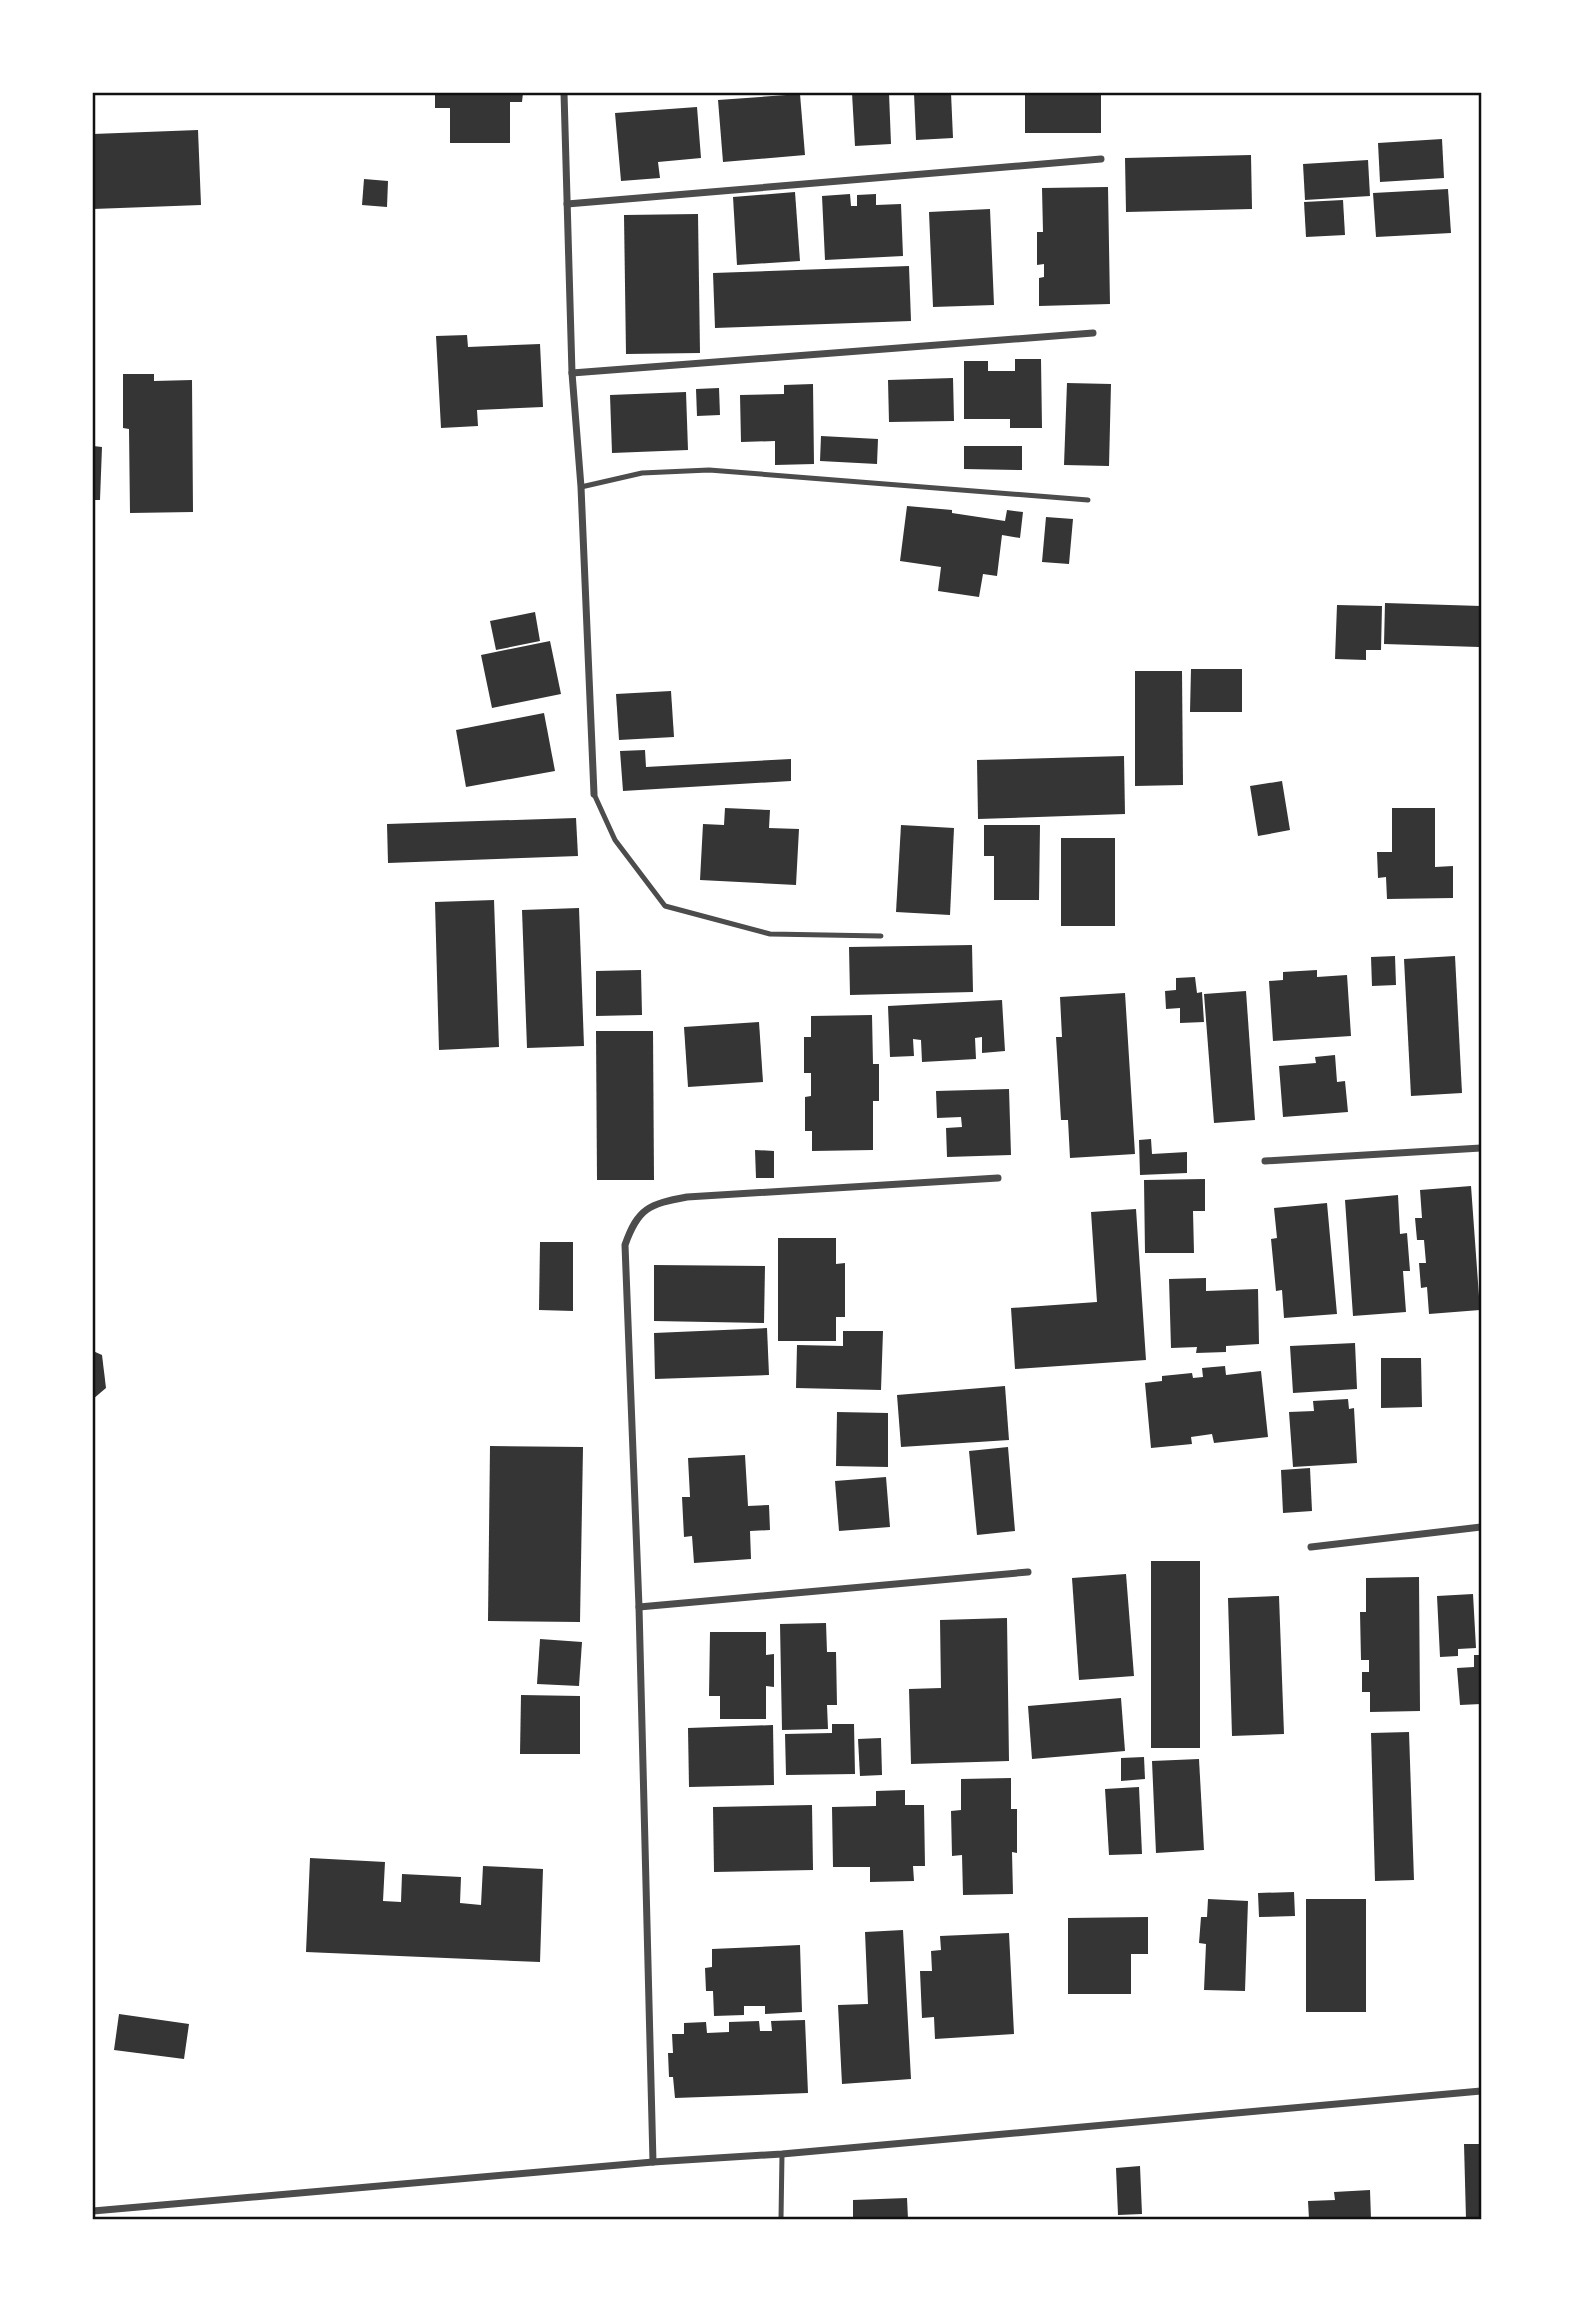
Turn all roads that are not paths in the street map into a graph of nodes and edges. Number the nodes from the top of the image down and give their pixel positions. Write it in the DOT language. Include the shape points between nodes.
graph roads {
  1 [pos="564,93"];
  2 [pos="1101,159"];
  3 [pos="567,204"];
  4 [pos="1093,332"];
  5 [pos="572,373"];
  6 [pos="581,487"];
  7 [pos="1088,500"];
  8 [pos="594,794"];
  9 [pos="881,936"];
  10 [pos="1481,1148"];
  11 [pos="1265,1161"];
  12 [pos="998,1178"];
  13 [pos="1481,1527"];
  14 [pos="1311,1547"];
  15 [pos="1028,1572"];
  16 [pos="639,1607"];
  17 [pos="1481,2091"];
  18 [pos="782,2154"];
  19 [pos="653,2161"];
  20 [pos="93,2211"];
  21 [pos="781,2219"];
  1 -- 3 [label="street"];
  2 -- 3 [label="street"];
  3 -- 5 [label="street"];
  4 -- 5 [label="street"];
  5 -- 6 [label="street"];
  6 -- 7 [label="lane" via="642,473 709,470"];
  6 -- 8 [label="street"];
  8 -- 9 [label="lane" via="615,840 664,906 770,934"];
  10 -- 11 [label="street"];
  12 -- 16 [label="street" via="687,1197 654,1203 634,1221 625,1245"];
  13 -- 14 [label="street"];
  15 -- 16 [label="street"];
  16 -- 19 [label="street"];
  17 -- 18 [label="street"];
  18 -- 19 [label="street"];
  18 -- 21 [label="lane"];
  19 -- 20 [label="street"];
}
